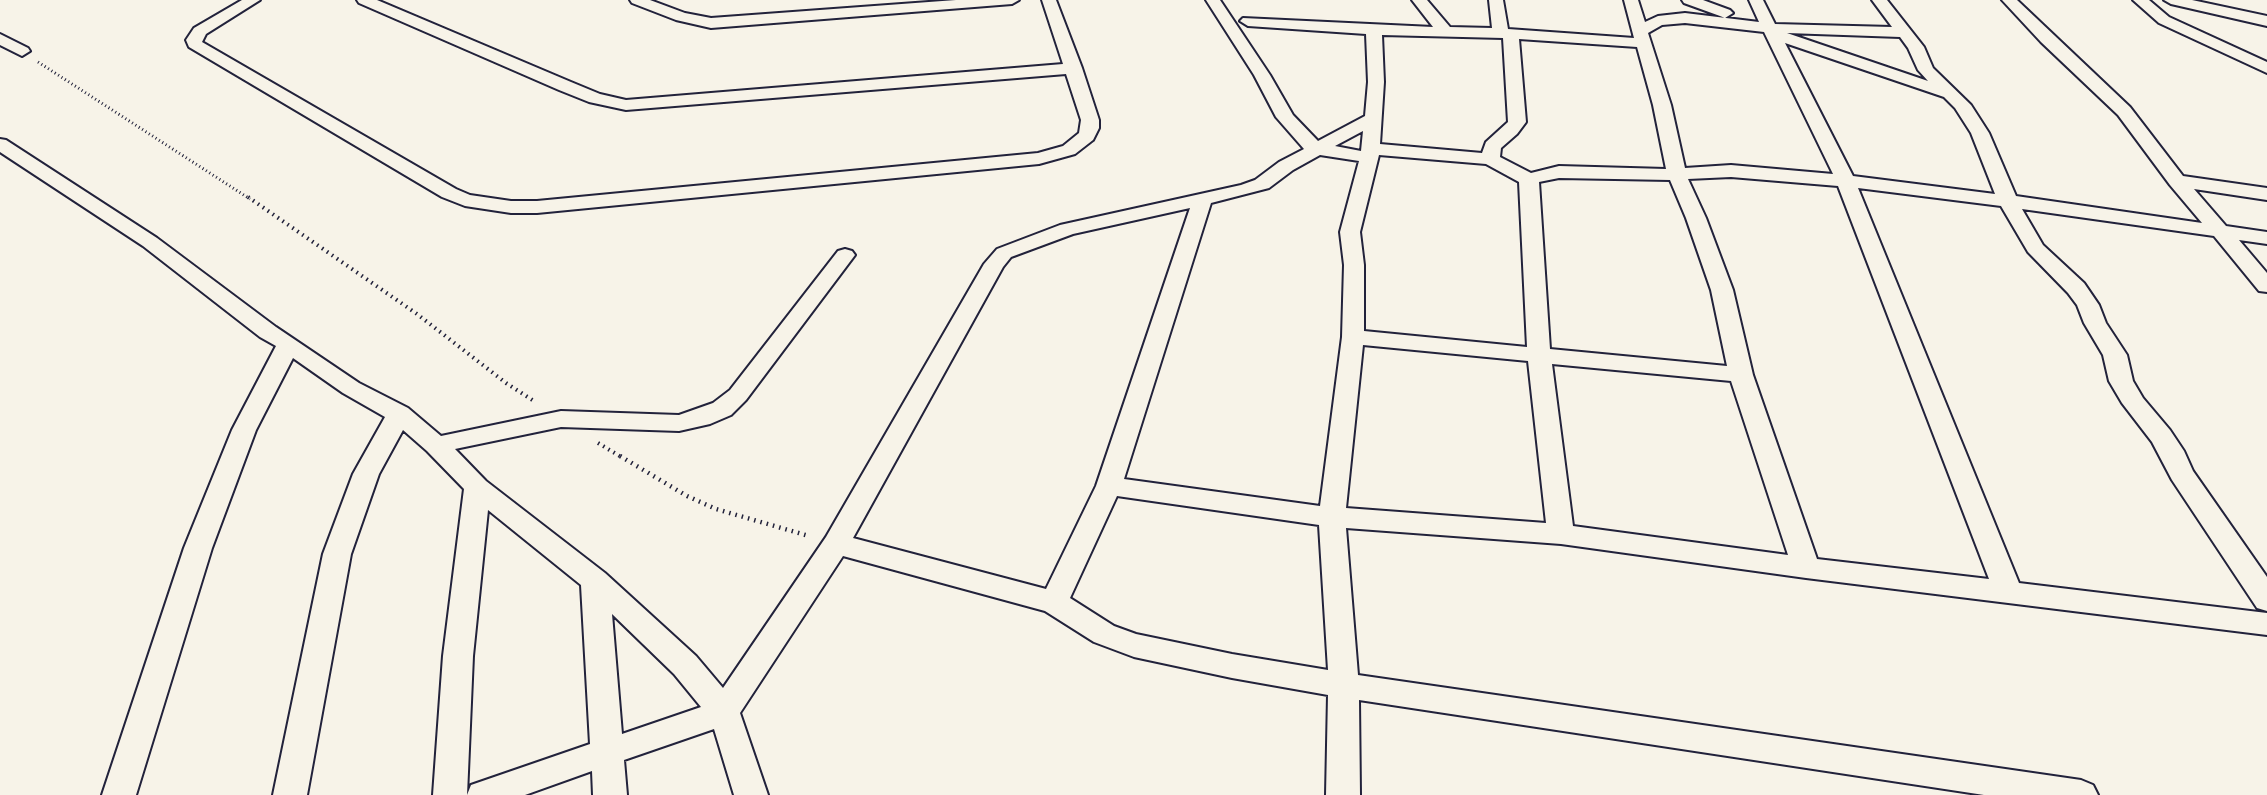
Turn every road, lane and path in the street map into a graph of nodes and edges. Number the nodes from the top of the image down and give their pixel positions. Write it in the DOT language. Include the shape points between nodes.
graph roads {
  1 [pos="254,0"];
  2 [pos="364,0"];
  3 [pos="637,0"];
  4 [pos="1011,0"];
  5 [pos="1049,0"];
  6 [pos="1213,0"];
  7 [pos="1419,0"];
  8 [pos="1496,0"];
  9 [pos="1631,0"];
  10 [pos="1689,0"];
  11 [pos="1756,0"];
  12 [pos="1879,0"];
  13 [pos="2009,0"];
  14 [pos="2140,0"];
  15 [pos="2171,0"];
  16 [pos="2267,21"];
  17 [pos="1765,29"];
  18 [pos="1374,30"];
  19 [pos="1446,32"];
  20 [pos="1902,32"];
  21 [pos="1506,34"];
  22 [pos="1237,36"];
  23 [pos="1641,37"];
  24 [pos="0,39"];
  25 [pos="22,51"];
  26 [pos="1074,68"];
  27 [pos="2267,68"];
  28 [pos="1951,94"];
  29 [pos="1372,119"];
  30 [pos="0,144"];
  31 [pos="1317,149"];
  32 [pos="1369,153"];
  33 [pos="1490,159"];
  34 [pos="1677,175"];
  35 [pos="1529,179"];
  36 [pos="1846,181"];
  37 [pos="2177,181"];
  38 [pos="2267,194"];
  39 [pos="1202,201"];
  40 [pos="2008,201"];
  41 [pos="2222,232"];
  42 [pos="2267,238"];
  43 [pos="845,255"];
  44 [pos="2267,286"];
  45 [pos="1353,337"];
  46 [pos="289,344"];
  47 [pos="1539,356"];
  48 [pos="1740,375"];
  49 [pos="399,414"];
  50 [pos="561,418"];
  51 [pos="436,445"];
  52 [pos="1109,486"];
  53 [pos="477,487"];
  54 [pos="1332,517"];
  55 [pos="1561,534"];
  56 [pos="836,544"];
  57 [pos="1806,568"];
  58 [pos="595,581"];
  59 [pos="2008,592"];
  60 [pos="2267,600"];
  61 [pos="1054,602"];
  62 [pos="2267,624"];
  63 [pos="1344,685"];
  64 [pos="724,712"];
  65 [pos="607,753"];
  66 [pos="119,795"];
  67 [pos="290,795"];
  68 [pos="450,795"];
  69 [pos="483,795"];
  70 [pos="610,795"];
  71 [pos="751,795"];
  72 [pos="1343,795"];
  73 [pos="2081,795"];
  1 -- 26 [label="street" via="200,31 195,44 449,193 486,205 537,207 1055,155 1080,143 1090,128"];
  2 -- 26 [label="street" via="565,86 626,105"];
  3 -- 4 [label="street" via="681,17 711,22"];
  5 -- 26 [label="street"];
  6 -- 22 [label="street"];
  7 -- 19 [label="street"];
  8 -- 21 [label="street"];
  9 -- 23 [label="street"];
  10 -- 17 [label="street"];
  11 -- 17 [label="street"];
  12 -- 20 [label="street"];
  13 -- 37 [label="street" via="2124,111"];
  14 -- 27 [label="street" via="2164,20"];
  15 -- 16 [label="street"];
  17 -- 20 [label="street"];
  17 -- 23 [label="street" via="1669,18 1658,21"];
  17 -- 28 [label="street"];
  17 -- 36 [label="street"];
  18 -- 19 [label="street"];
  18 -- 22 [label="street" via="1250,15"];
  18 -- 29 [label="street" via="1376,82"];
  19 -- 21 [label="street"];
  20 -- 28 [label="street" via="1916,47 1926,70"];
  21 -- 23 [label="street"];
  21 -- 33 [label="street" via="1517,122 1492,147"];
  22 -- 31 [label="street" via="1285,117"];
  23 -- 34 [label="street" via="1662,105"];
  24 -- 25 [label="street"];
  25 -- 50 [label="path" via="237,190 417,314 506,383"];
  28 -- 40 [label="street" via="1980,134"];
  29 -- 31 [label="street"];
  29 -- 32 [label="street"];
  30 -- 46 [label="street" via="150,242"];
  31 -- 32 [label="street"];
  31 -- 39 [label="street" via="1262,184"];
  32 -- 33 [label="street"];
  32 -- 45 [label="street" via="1350,232 1354,266"];
  33 -- 35 [label="street"];
  34 -- 35 [label="street" via="1558,172"];
  34 -- 36 [label="street" via="1731,171"];
  34 -- 48 [label="street" via="1722,290"];
  35 -- 47 [label="street"];
  36 -- 40 [label="street"];
  36 -- 59 [label="street"];
  37 -- 38 [label="street"];
  37 -- 41 [label="street"];
  39 -- 52 [label="street"];
  39 -- 56 [label="street" via="1068,229 1004,253 994,264"];
  40 -- 41 [label="street"];
  40 -- 60 [label="street" via="2035,248 2088,305 2115,355 2126,388 2162,436 2181,474"];
  41 -- 42 [label="street"];
  41 -- 44 [label="street"];
  43 -- 50 [label="street" via="738,395 722,409 679,423"];
  45 -- 47 [label="street"];
  45 -- 54 [label="street"];
  46 -- 49 [label="street" via="351,388"];
  46 -- 66 [label="street" via="244,430 198,548"];
  47 -- 48 [label="street"];
  47 -- 55 [label="street"];
  48 -- 57 [label="street"];
  49 -- 51 [label="street"];
  49 -- 67 [label="street" via="366,474 337,554"];
  50 -- 51 [label="street"];
  50 -- 56 [label="path" via="627,462 716,509"];
  51 -- 53 [label="street"];
  52 -- 54 [label="street"];
  52 -- 61 [label="street"];
  53 -- 58 [label="street"];
  53 -- 68 [label="street" via="458,656"];
  54 -- 55 [label="street"];
  54 -- 63 [label="street"];
  55 -- 57 [label="street"];
  56 -- 61 [label="street"];
  56 -- 64 [label="street"];
  57 -- 59 [label="street"];
  58 -- 64 [label="street" via="685,665"];
  58 -- 65 [label="street"];
  59 -- 62 [label="street"];
  61 -- 63 [label="street" via="1104,634 1134,645"];
  63 -- 72 [label="street"];
  63 -- 73 [label="street"];
  64 -- 65 [label="street"];
  64 -- 71 [label="street"];
  65 -- 69 [label="street"];
  65 -- 70 [label="street"];
}
